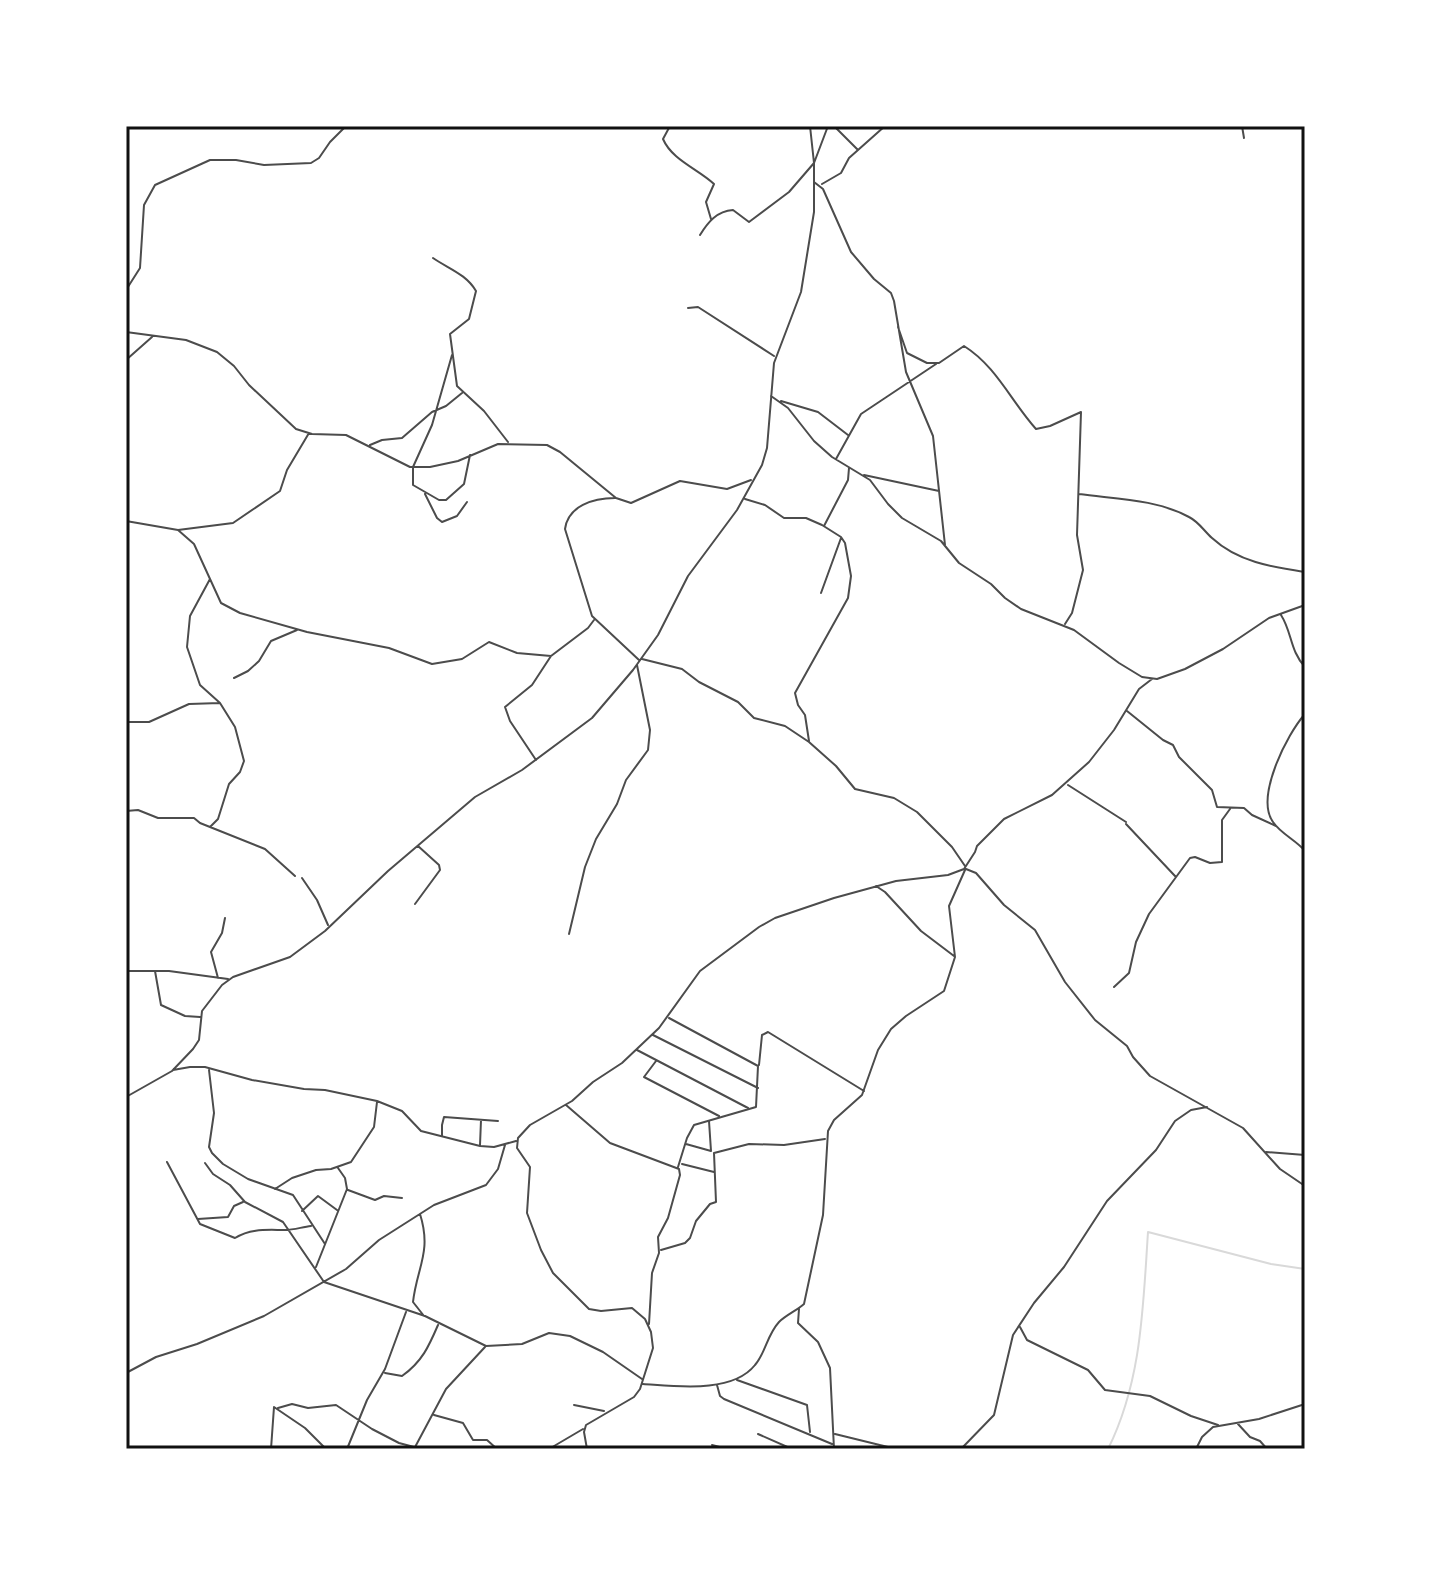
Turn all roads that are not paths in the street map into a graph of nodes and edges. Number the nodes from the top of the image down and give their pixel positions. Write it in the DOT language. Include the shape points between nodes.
graph roads {
  1 [pos="346,126"];
  2 [pos="670,126"];
  3 [pos="810,126"];
  4 [pos="828,126"];
  5 [pos="834,126"];
  6 [pos="885,126"];
  7 [pos="1242,126"];
  8 [pos="1244,138"];
  9 [pos="858,149"];
  10 [pos="814,163"];
  11 [pos="814,182"];
  12 [pos="821,185"];
  13 [pos="711,220"];
  14 [pos="700,235"];
  15 [pos="433,258"];
  16 [pos="126,290"];
  17 [pos="688,308"];
  18 [pos="898,327"];
  19 [pos="126,332"];
  20 [pos="154,335"];
  21 [pos="452,354"];
  22 [pos="775,357"];
  23 [pos="126,360"];
  24 [pos="939,363"];
  25 [pos="910,382"];
  26 [pos="463,392"];
  27 [pos="769,395"];
  28 [pos="779,401"];
  29 [pos="434,411"];
  30 [pos="309,433"];
  31 [pos="848,435"];
  32 [pos="508,443"];
  33 [pos="368,446"];
  34 [pos="470,455"];
  35 [pos="836,460"];
  36 [pos="413,467"];
  37 [pos="848,467"];
  38 [pos="863,475"];
  39 [pos="752,480"];
  40 [pos="940,484"];
  41 [pos="932,488"];
  42 [pos="940,492"];
  43 [pos="425,493"];
  44 [pos="1079,494"];
  45 [pos="616,498"];
  46 [pos="744,498"];
  47 [pos="467,502"];
  48 [pos="126,521"];
  49 [pos="824,526"];
  50 [pos="178,530"];
  51 [pos="841,537"];
  52 [pos="945,546"];
  53 [pos="1305,572"];
  54 [pos="211,578"];
  55 [pos="821,593"];
  56 [pos="1305,605"];
  57 [pos="1281,615"];
  58 [pos="594,619"];
  59 [pos="1064,625"];
  60 [pos="298,629"];
  61 [pos="551,656"];
  62 [pos="640,660"];
  63 [pos="637,665"];
  64 [pos="1305,667"];
  65 [pos="234,678"];
  66 [pos="1152,679"];
  67 [pos="220,703"];
  68 [pos="1127,710"];
  69 [pos="1305,714"];
  70 [pos="126,722"];
  71 [pos="809,742"];
  72 [pos="536,760"];
  73 [pos="1066,784"];
  74 [pos="1230,809"];
  75 [pos="126,811"];
  76 [pos="1276,826"];
  77 [pos="210,827"];
  78 [pos="417,845"];
  79 [pos="1305,851"];
  80 [pos="965,868"];
  81 [pos="295,876"];
  82 [pos="1176,877"];
  83 [pos="302,878"];
  84 [pos="876,886"];
  85 [pos="415,904"];
  86 [pos="225,918"];
  87 [pos="329,928"];
  88 [pos="569,934"];
  89 [pos="955,957"];
  90 [pos="155,970"];
  91 [pos="126,971"];
  92 [pos="218,979"];
  93 [pos="229,979"];
  94 [pos="1114,987"];
  95 [pos="200,1017"];
  96 [pos="667,1017"];
  97 [pos="652,1034"];
  98 [pos="635,1049"];
  99 [pos="657,1060"];
  100 [pos="758,1066"];
  101 [pos="209,1068"];
  102 [pos="172,1071"];
  103 [pos="758,1088"];
  104 [pos="864,1091"];
  105 [pos="126,1097"];
  106 [pos="377,1101"];
  107 [pos="566,1105"];
  108 [pos="1209,1107"];
  109 [pos="749,1109"];
  110 [pos="720,1116"];
  111 [pos="481,1120"];
  112 [pos="709,1120"];
  113 [pos="498,1121"];
  114 [pos="443,1137"];
  115 [pos="826,1139"];
  116 [pos="516,1141"];
  117 [pos="685,1143"];
  118 [pos="505,1145"];
  119 [pos="480,1146"];
  120 [pos="712,1152"];
  121 [pos="1265,1152"];
  122 [pos="1305,1155"];
  123 [pos="167,1162"];
  124 [pos="205,1163"];
  125 [pos="680,1164"];
  126 [pos="338,1168"];
  127 [pos="677,1168"];
  128 [pos="714,1172"];
  129 [pos="1305,1186"];
  130 [pos="347,1189"];
  131 [pos="274,1190"];
  132 [pos="402,1198"];
  133 [pos="245,1202"];
  134 [pos="302,1211"];
  135 [pos="338,1211"];
  136 [pos="420,1214"];
  137 [pos="196,1219"];
  138 [pos="311,1226"];
  139 [pos="289,1230"];
  140 [pos="325,1244"];
  141 [pos="659,1251"];
  142 [pos="316,1269"];
  143 [pos="324,1282"];
  144 [pos="800,1308"];
  145 [pos="406,1312"];
  146 [pos="425,1316"];
  147 [pos="439,1324"];
  148 [pos="649,1325"];
  149 [pos="1019,1326"];
  150 [pos="486,1346"];
  151 [pos="126,1373"];
  152 [pos="383,1373"];
  153 [pos="736,1379"];
  154 [pos="643,1382"];
  155 [pos="716,1383"];
  156 [pos="1305,1404"];
  157 [pos="574,1405"];
  158 [pos="275,1407"];
  159 [pos="605,1412"];
  160 [pos="434,1415"];
  161 [pos="358,1420"];
  162 [pos="1238,1424"];
  163 [pos="1218,1425"];
  164 [pos="584,1428"];
  165 [pos="810,1433"];
  166 [pos="758,1434"];
  167 [pos="835,1434"];
  168 [pos="712,1445"];
  169 [pos="834,1447"];
  170 [pos="414,1448"];
  171 [pos="271,1449"];
  172 [pos="326,1449"];
  173 [pos="347,1449"];
  174 [pos="497,1449"];
  175 [pos="549,1449"];
  176 [pos="587,1449"];
  177 [pos="727,1449"];
  178 [pos="792,1449"];
  179 [pos="896,1449"];
  180 [pos="961,1449"];
  181 [pos="1196,1449"];
  182 [pos="1267,1449"];
  1 -- 16 [label="street" via="309,164 210,160 155,185 144,205 140,268"];
  2 -- 13 [label="street" via="665,145 714,184 706,202"];
  3 -- 10 [label="street"];
  4 -- 10 [label="street"];
  5 -- 9 [label="street"];
  6 -- 9 [label="street"];
  7 -- 8 [label="street"];
  9 -- 12 [label="street" via="841,173"];
  10 -- 11 [label="street"];
  10 -- 13 [label="street" via="789,192 749,222 732,210"];
  11 -- 12 [label="street"];
  11 -- 22 [label="street" via="801,292"];
  12 -- 18 [label="street" via="858,262 891,293"];
  13 -- 14 [label="street"];
  15 -- 21 [label="street" via="464,275 476,291 469,319 450,334"];
  17 -- 22 [label="street" via="698,307"];
  18 -- 24 [label="street" via="908,354"];
  18 -- 25 [label="street"];
  19 -- 20 [label="street"];
  20 -- 23 [label="street"];
  20 -- 30 [label="street" via="217,352 293,427"];
  21 -- 26 [label="street"];
  21 -- 29 [label="street"];
  22 -- 27 [label="street"];
  24 -- 25 [label="street"];
  24 -- 44 [label="street" via="964,346 974,352 1037,430 1081,412"];
  25 -- 31 [label="street" via="861,414"];
  25 -- 40 [label="street" via="933,436"];
  26 -- 29 [label="street"];
  26 -- 32 [label="street"];
  27 -- 28 [label="street"];
  27 -- 39 [label="street" via="767,448"];
  28 -- 31 [label="street" via="818,412"];
  28 -- 35 [label="street"];
  29 -- 33 [label="street" via="400,439"];
  29 -- 36 [label="street"];
  30 -- 33 [label="street" via="344,435"];
  30 -- 50 [label="street" via="273,498 232,523"];
  31 -- 35 [label="street"];
  32 -- 34 [label="street"];
  32 -- 45 [label="street" via="555,448"];
  33 -- 36 [label="street"];
  34 -- 36 [label="street"];
  34 -- 43 [label="street" via="465,481 456,493 443,500"];
  35 -- 37 [label="street"];
  36 -- 43 [label="street" via="413,485"];
  37 -- 38 [label="street"];
  37 -- 49 [label="street" via="848,480"];
  38 -- 41 [label="street"];
  38 -- 52 [label="street" via="894,512"];
  39 -- 45 [label="street" via="727,489 680,481 631,503"];
  39 -- 46 [label="street"];
  40 -- 41 [label="street"];
  40 -- 42 [label="street"];
  41 -- 42 [label="street"];
  42 -- 52 [label="street"];
  43 -- 47 [label="street" via="442,522 457,516"];
  44 -- 53 [label="street" via="1171,509 1249,561"];
  44 -- 59 [label="street" via="1083,570"];
  45 -- 58 [label="street" via="580,506 565,524"];
  46 -- 49 [label="street" via="784,518 806,518"];
  46 -- 62 [label="street" via="698,561"];
  48 -- 50 [label="street"];
  49 -- 51 [label="street"];
  50 -- 54 [label="street" via="194,544"];
  51 -- 55 [label="street"];
  51 -- 71 [label="street" via="851,576 848,598 795,693"];
  52 -- 59 [label="street" via="1014,605"];
  54 -- 60 [label="street" via="225,607"];
  54 -- 67 [label="street" via="190,616 187,647 200,685"];
  56 -- 57 [label="street"];
  57 -- 64 [label="street"];
  57 -- 66 [label="street" via="1195,665"];
  58 -- 61 [label="street"];
  58 -- 62 [label="street"];
  59 -- 66 [label="street" via="1128,669"];
  60 -- 61 [label="street" via="376,644 436,664 462,659 489,642 517,653"];
  60 -- 65 [label="street" via="271,641 253,667"];
  61 -- 72 [label="street" via="532,685 505,710"];
  62 -- 63 [label="street"];
  62 -- 71 [label="street" via="682,669 738,702 754,718 785,726"];
  63 -- 72 [label="street" via="592,718"];
  63 -- 88 [label="street" via="651,737 648,750 626,780 588,857"];
  66 -- 68 [label="street"];
  67 -- 70 [label="street" via="189,704 149,722"];
  67 -- 77 [label="street" via="235,727 244,761"];
  68 -- 73 [label="street" via="1101,748"];
  68 -- 74 [label="street" via="1173,745 1212,790 1214,804"];
  69 -- 76 [label="street" via="1279,754 1268,794 1268,811"];
  71 -- 80 [label="street" via="855,789 894,798 917,812"];
  72 -- 78 [label="street" via="482,791"];
  73 -- 80 [label="street" via="1004,819 977,846"];
  73 -- 82 [label="street" via="1126,823"];
  74 -- 76 [label="street" via="1244,808"];
  74 -- 82 [label="street" via="1222,820 1222,862 1190,858"];
  75 -- 77 [label="street" via="194,818"];
  76 -- 79 [label="street"];
  77 -- 81 [label="street" via="265,849"];
  78 -- 85 [label="street" via="440,870"];
  78 -- 87 [label="street"];
  80 -- 84 [label="street"];
  80 -- 89 [label="street" via="949,911"];
  80 -- 108 [label="street" via="1035,930 1065,982 1150,1076"];
  82 -- 94 [label="street" via="1149,914 1129,973"];
  83 -- 87 [label="street"];
  84 -- 89 [label="street"];
  84 -- 96 [label="street" via="759,927 700,971"];
  86 -- 92 [label="street" via="211,952"];
  87 -- 93 [label="street" via="290,957"];
  89 -- 104 [label="street" via="944,991 898,1022 887,1036"];
  90 -- 91 [label="street"];
  90 -- 92 [label="street"];
  90 -- 95 [label="street" via="161,1005"];
  92 -- 93 [label="street"];
  93 -- 95 [label="street"];
  95 -- 102 [label="street" via="198,1043"];
  96 -- 97 [label="street"];
  96 -- 100 [label="street"];
  97 -- 98 [label="street"];
  97 -- 103 [label="street"];
  98 -- 99 [label="street"];
  98 -- 107 [label="street"];
  99 -- 109 [label="street"];
  99 -- 110 [label="street" via="644,1077"];
  100 -- 103 [label="street"];
  100 -- 104 [label="street" via="762,1035 768,1032"];
  101 -- 102 [label="street"];
  101 -- 106 [label="street"];
  101 -- 131 [label="street" via="212,1153"];
  102 -- 105 [label="street"];
  103 -- 109 [label="street" via="758,1105"];
  104 -- 115 [label="street" via="834,1120"];
  106 -- 114 [label="street" via="402,1111 421,1131"];
  106 -- 126 [label="street" via="371,1133 356,1157"];
  107 -- 116 [label="street" via="530,1125"];
  107 -- 127 [label="street" via="610,1143"];
  108 -- 121 [label="street" via="1243,1128"];
  108 -- 149 [label="street" via="1191,1110 1175,1121 1107,1201"];
  109 -- 110 [label="street"];
  110 -- 112 [label="street"];
  111 -- 113 [label="street"];
  111 -- 114 [label="street" via="444,1117"];
  111 -- 119 [label="street"];
  112 -- 117 [label="street" via="694,1125"];
  112 -- 120 [label="street"];
  114 -- 119 [label="street"];
  115 -- 120 [label="street"];
  115 -- 144 [label="street" via="823,1215 807,1297"];
  116 -- 118 [label="street"];
  116 -- 148 [label="street" via="530,1167 527,1213 553,1273 589,1309 632,1308"];
  117 -- 120 [label="street"];
  117 -- 125 [label="street"];
  118 -- 119 [label="street"];
  118 -- 136 [label="street" via="495,1175 484,1187"];
  120 -- 128 [label="street"];
  121 -- 122 [label="street"];
  121 -- 129 [label="street"];
  123 -- 137 [label="street"];
  124 -- 133 [label="street"];
  125 -- 127 [label="street"];
  125 -- 128 [label="street"];
  126 -- 130 [label="street"];
  126 -- 131 [label="street" via="294,1177"];
  127 -- 141 [label="street" via="680,1175 658,1237"];
  128 -- 141 [label="street" via="716,1202 696,1221 685,1243"];
  130 -- 132 [label="street" via="375,1200"];
  130 -- 135 [label="street"];
  131 -- 134 [label="street" via="293,1195"];
  133 -- 137 [label="street" via="236,1204 228,1217"];
  133 -- 139 [label="street" via="281,1220"];
  134 -- 135 [label="street" via="317,1196"];
  134 -- 138 [label="street"];
  135 -- 140 [label="street"];
  136 -- 143 [label="street"];
  136 -- 146 [label="street" via="426,1250 412,1299"];
  137 -- 139 [label="street" via="235,1238 269,1228"];
  138 -- 139 [label="street"];
  138 -- 140 [label="street"];
  139 -- 142 [label="street"];
  140 -- 142 [label="street"];
  141 -- 148 [label="street"];
  142 -- 143 [label="street"];
  143 -- 145 [label="street"];
  143 -- 151 [label="street" via="264,1316"];
  144 -- 153 [label="street" via="781,1320 755,1366"];
  144 -- 167 [label="street" via="798,1323 827,1355"];
  145 -- 146 [label="street"];
  145 -- 152 [label="street"];
  146 -- 147 [label="street"];
  147 -- 150 [label="street"];
  147 -- 152 [label="street" via="413,1368 402,1376"];
  148 -- 154 [label="street" via="653,1348"];
  149 -- 163 [label="street" via="1027,1340 1088,1370 1105,1390 1150,1396"];
  149 -- 180 [label="street" via="994,1415"];
  150 -- 154 [label="street" via="522,1344 546,1333 565,1335 603,1352"];
  150 -- 160 [label="street" via="455,1377"];
  152 -- 161 [label="street"];
  153 -- 155 [label="street"];
  153 -- 165 [label="street" via="807,1405"];
  154 -- 155 [label="street"];
  154 -- 159 [label="street" via="634,1397"];
  155 -- 165 [label="street" via="724,1399"];
  156 -- 162 [label="street"];
  157 -- 159 [label="street"];
  158 -- 161 [label="street" via="331,1405"];
  158 -- 171 [label="street"];
  158 -- 172 [label="street"];
  159 -- 164 [label="street"];
  160 -- 170 [label="street"];
  160 -- 174 [label="street" via="463,1423 473,1440 487,1440"];
  161 -- 170 [label="street"];
  161 -- 173 [label="street"];
  162 -- 163 [label="street"];
  162 -- 182 [label="street"];
  163 -- 181 [label="street" via="1207,1431"];
  164 -- 175 [label="street"];
  164 -- 176 [label="street"];
  165 -- 169 [label="street"];
  166 -- 178 [label="street"];
  167 -- 169 [label="street"];
  167 -- 179 [label="street"];
  168 -- 177 [label="street"];
}
